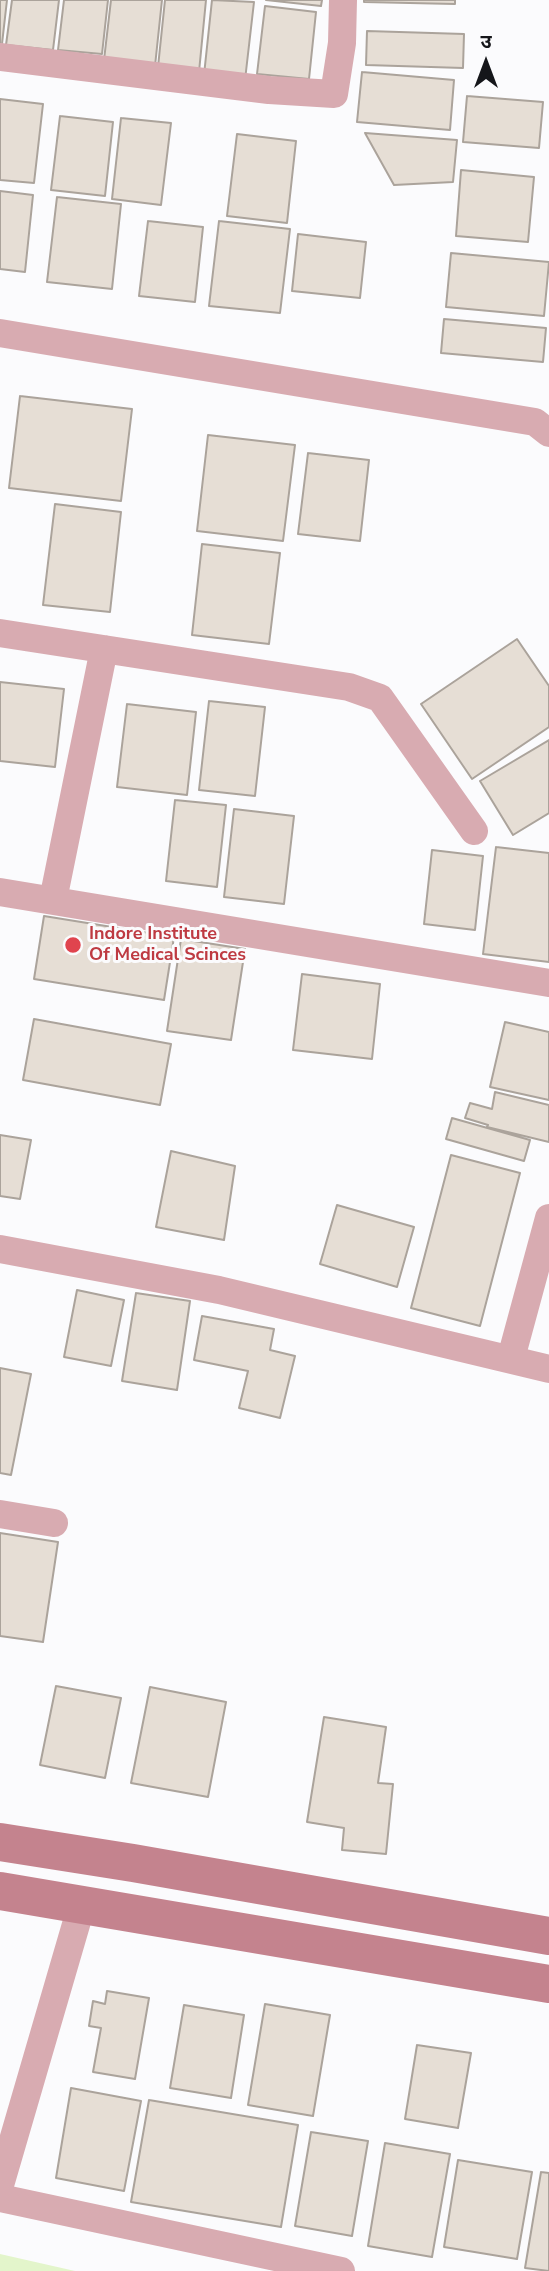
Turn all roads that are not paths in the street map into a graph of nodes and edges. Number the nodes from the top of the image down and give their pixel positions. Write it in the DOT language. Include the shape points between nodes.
graph roads {
  1 [pos="343,0"];
  2 [pos="0,57"];
  3 [pos="0,333"];
  4 [pos="549,433"];
  5 [pos="0,633"];
  6 [pos="104,649"];
  7 [pos="474,831"];
  8 [pos="0,892"];
  9 [pos="53,900"];
  10 [pos="549,983"];
  11 [pos="549,1218"];
  12 [pos="0,1249"];
  13 [pos="511,1358"];
  14 [pos="549,1368"];
  15 [pos="0,1514"];
  16 [pos="54,1523"];
  17 [pos="0,1842"];
  18 [pos="0,1891"];
  19 [pos="82,1904"];
  20 [pos="549,1936"];
  21 [pos="549,1984"];
  22 [pos="0,2185"];
  23 [pos="0,2198"];
  24 [pos="341,2271"];
  1 -- 2 [label="street" via="334,94"];
  3 -- 4 [label="street" via="535,422"];
  5 -- 6 [label="street"];
  6 -- 7 [label="street" via="349,687 380,698"];
  6 -- 9 [label="street"];
  8 -- 9 [label="street"];
  9 -- 10 [label="street"];
  11 -- 13 [label="street"];
  12 -- 13 [label="street" via="219,1290"];
  13 -- 14 [label="street"];
  15 -- 16 [label="street"];
  17 -- 20 [label="main road"];
  18 -- 19 [label="main road"];
  19 -- 21 [label="main road"];
  19 -- 22 [label="street"];
  23 -- 24 [label="street"];
}
